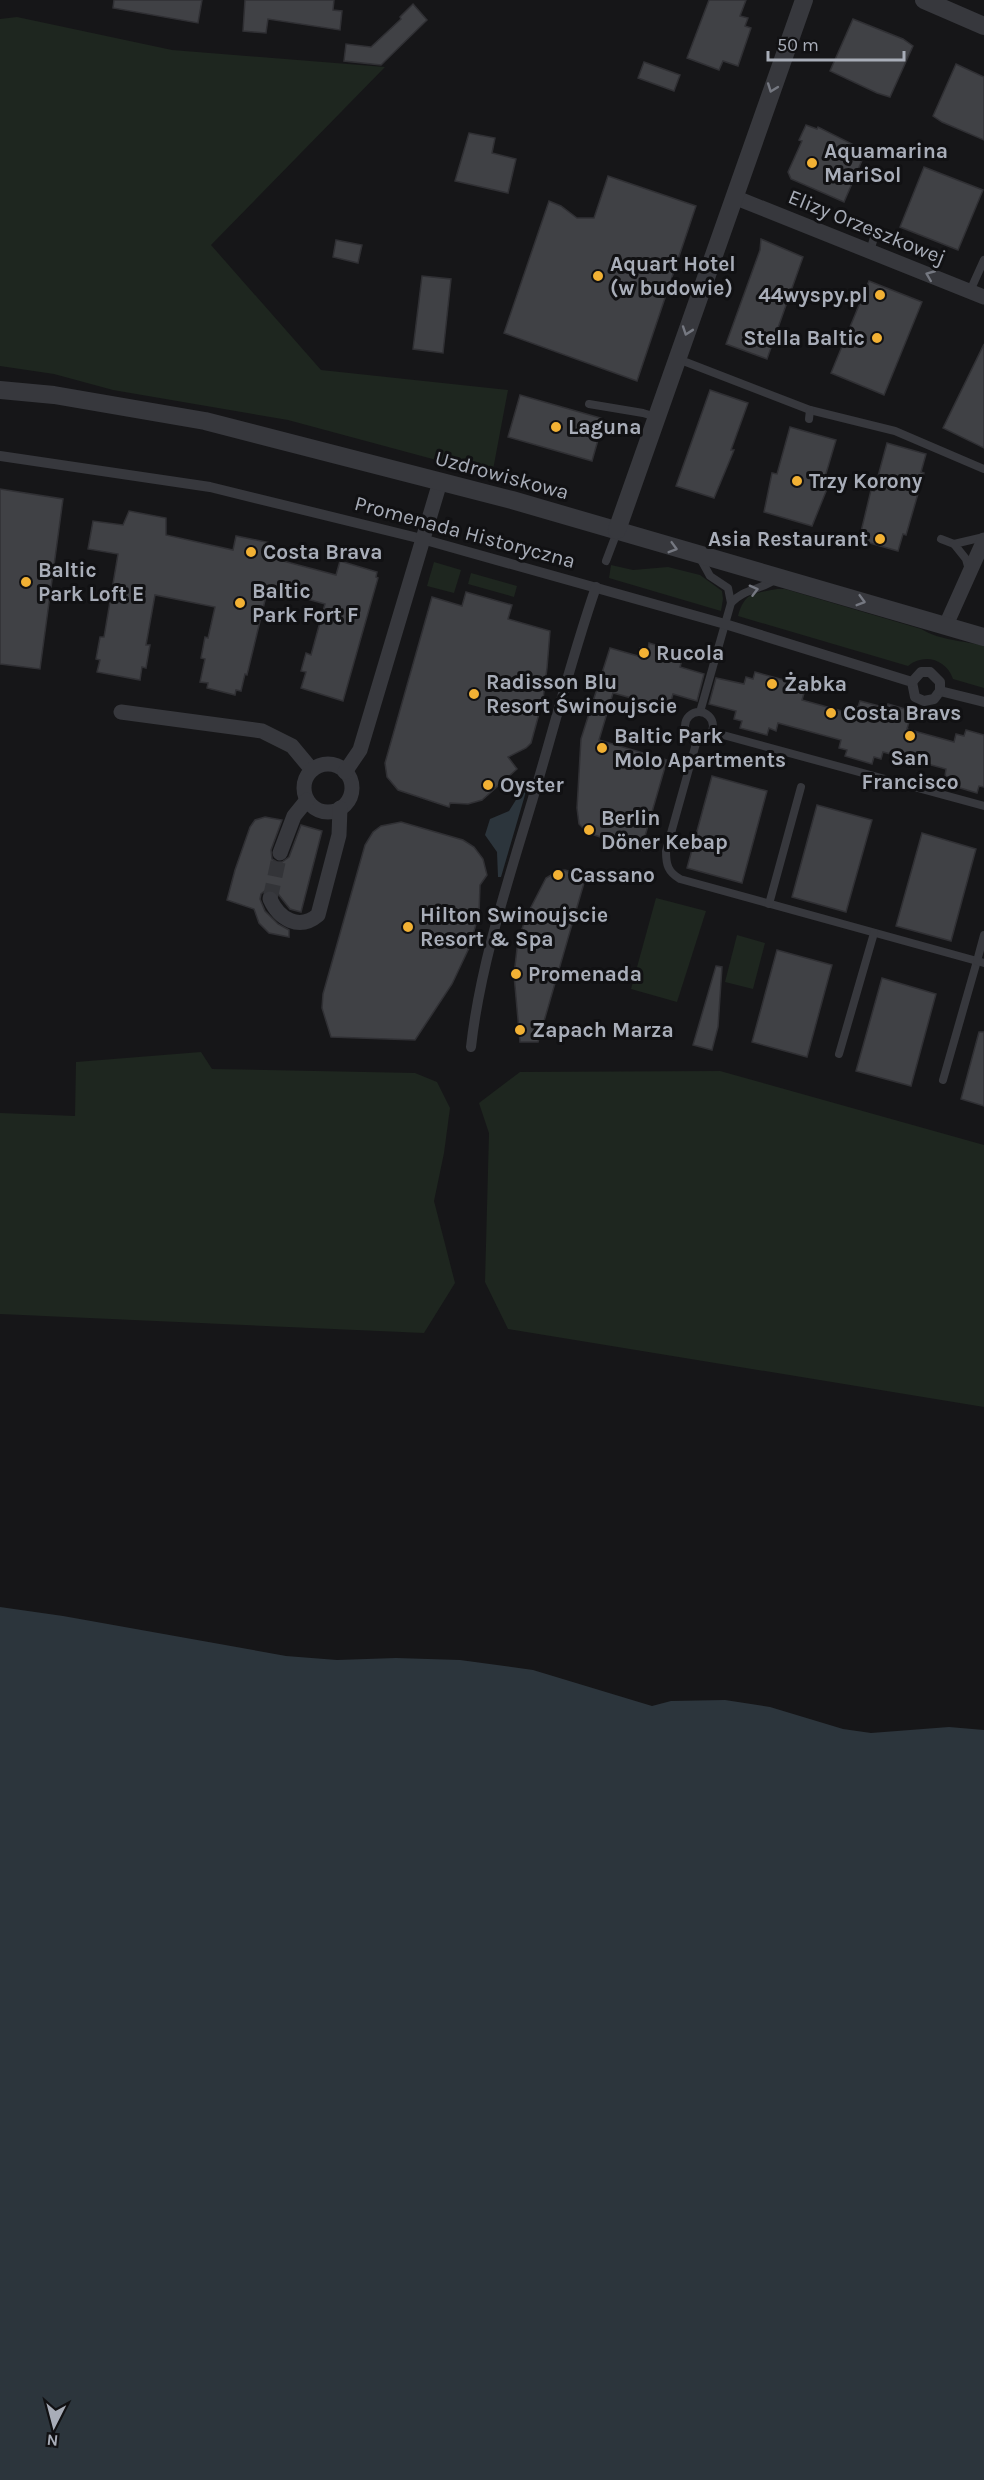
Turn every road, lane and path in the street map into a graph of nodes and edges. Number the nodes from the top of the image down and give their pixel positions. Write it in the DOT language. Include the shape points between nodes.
graph roads {
  1 [pos="804,0"];
  2 [pos="924,0"];
  3 [pos="984,26"];
  4 [pos="734,197"];
  5 [pos="876,231"];
  6 [pos="870,251"];
  7 [pos="984,260"];
  8 [pos="977,294"];
  9 [pos="678,359"];
  10 [pos="0,390"];
  11 [pos="589,404"];
  12 [pos="810,410"];
  13 [pos="657,417"];
  14 [pos="808,419"];
  15 [pos="0,456"];
  16 [pos="984,469"];
  17 [pos="440,482"];
  18 [pos="617,530"];
  19 [pos="984,538"];
  20 [pos="423,539"];
  21 [pos="940,539"];
  22 [pos="954,544"];
  23 [pos="699,555"];
  24 [pos="606,561"];
  25 [pos="969,572"];
  26 [pos="778,577"];
  27 [pos="596,587"];
  28 [pos="731,603"];
  29 [pos="725,624"];
  30 [pos="946,625"];
  31 [pos="984,637"];
  32 [pos="912,682"];
  33 [pos="940,691"];
  34 [pos="984,702"];
  35 [pos="121,712"];
  36 [pos="700,712"];
  37 [pos="712,732"];
  38 [pos="697,740"];
  39 [pos="312,770"];
  40 [pos="345,772"];
  41 [pos="801,788"];
  42 [pos="307,800"];
  43 [pos="984,806"];
  44 [pos="340,808"];
  45 [pos="280,853"];
  46 [pos="270,899"];
  47 [pos="769,904"];
  48 [pos="874,933"];
  49 [pos="984,935"];
  50 [pos="980,962"];
  51 [pos="471,1047"];
  52 [pos="839,1054"];
  53 [pos="943,1080"];
  1 -- 4 [label="street, one-way"];
  2 -- 3 [label="street"];
  4 -- 6 [label="street, Elizy Orzeszkowej"];
  4 -- 9 [label="street, one-way"];
  5 -- 6 [label="lane"];
  8 -- 6 [label="street, Elizy Orzeszkowej, one-way"];
  7 -- 8 [label="lane"];
  9 -- 12 [label="lane"];
  9 -- 13 [label="street"];
  10 -- 17 [label="street, Uzdrowiskowa" via="54,395 204,421"];
  11 -- 13 [label="lane"];
  12 -- 14 [label="lane"];
  12 -- 16 [label="lane" via="895,431"];
  13 -- 18 [label="street"];
  15 -- 20 [label="street, Promenada Historyczna" via="210,487"];
  17 -- 18 [label="street, Uzdrowiskowa"];
  17 -- 20 [label="street"];
  18 -- 23 [label="street, Uzdrowiskowa, one-way"];
  18 -- 24 [label="lane"];
  19 -- 22 [label="lane"];
  19 -- 25 [label="street"];
  20 -- 27 [label="street, Promenada Historyczna"];
  20 -- 40 [label="street" via="360,750"];
  21 -- 22 [label="lane"];
  22 -- 25 [label="lane" via="966,559"];
  23 -- 26 [label="street, Uzdrowiskowa"];
  23 -- 28 [label="lane" via="710,576 728,588"];
  25 -- 30 [label="street"];
  28 -- 26 [label="lane, one-way" via="744,592 759,589"];
  26 -- 30 [label="street, Uzdrowiskowa, one-way"];
  27 -- 29 [label="street, Promenada Historyczna"];
  27 -- 51 [label="street" via="484,973"];
  28 -- 29 [label="lane"];
  29 -- 32 [label="street, Promenada Historyczna"];
  29 -- 36 [label="lane"];
  30 -- 31 [label="street, Uzdrowiskowa"];
  32 -- 33 [label="street, Promenada Historyczna" via="915,697 924,701 934,699"];
  32 -- 33 [label="street, Promenada Historyczna" via="921,672 930,672 940,682"];
  33 -- 34 [label="street, Promenada Historyczna"];
  35 -- 39 [label="street" via="262,731 292,746"];
  36 -- 37 [label="lane" via="711,719"];
  36 -- 38 [label="lane" via="690,715 685,724 688,734"];
  37 -- 38 [label="lane"];
  37 -- 43 [label="lane"];
  38 -- 47 [label="lane" via="666,851 666,865 680,879"];
  39 -- 40 [label="street" via="326,764"];
  39 -- 42 [label="street" via="304,781"];
  40 -- 44 [label="street" via="352,789"];
  41 -- 47 [label="lane"];
  42 -- 44 [label="street" via="318,810"];
  42 -- 45 [label="street" via="294,816"];
  44 -- 46 [label="street" via="339,835 318,915 305,923 292,921 276,912"];
  47 -- 48 [label="lane"];
  48 -- 50 [label="lane"];
  48 -- 52 [label="lane"];
  49 -- 50 [label="lane"];
  50 -- 53 [label="lane"];
}
